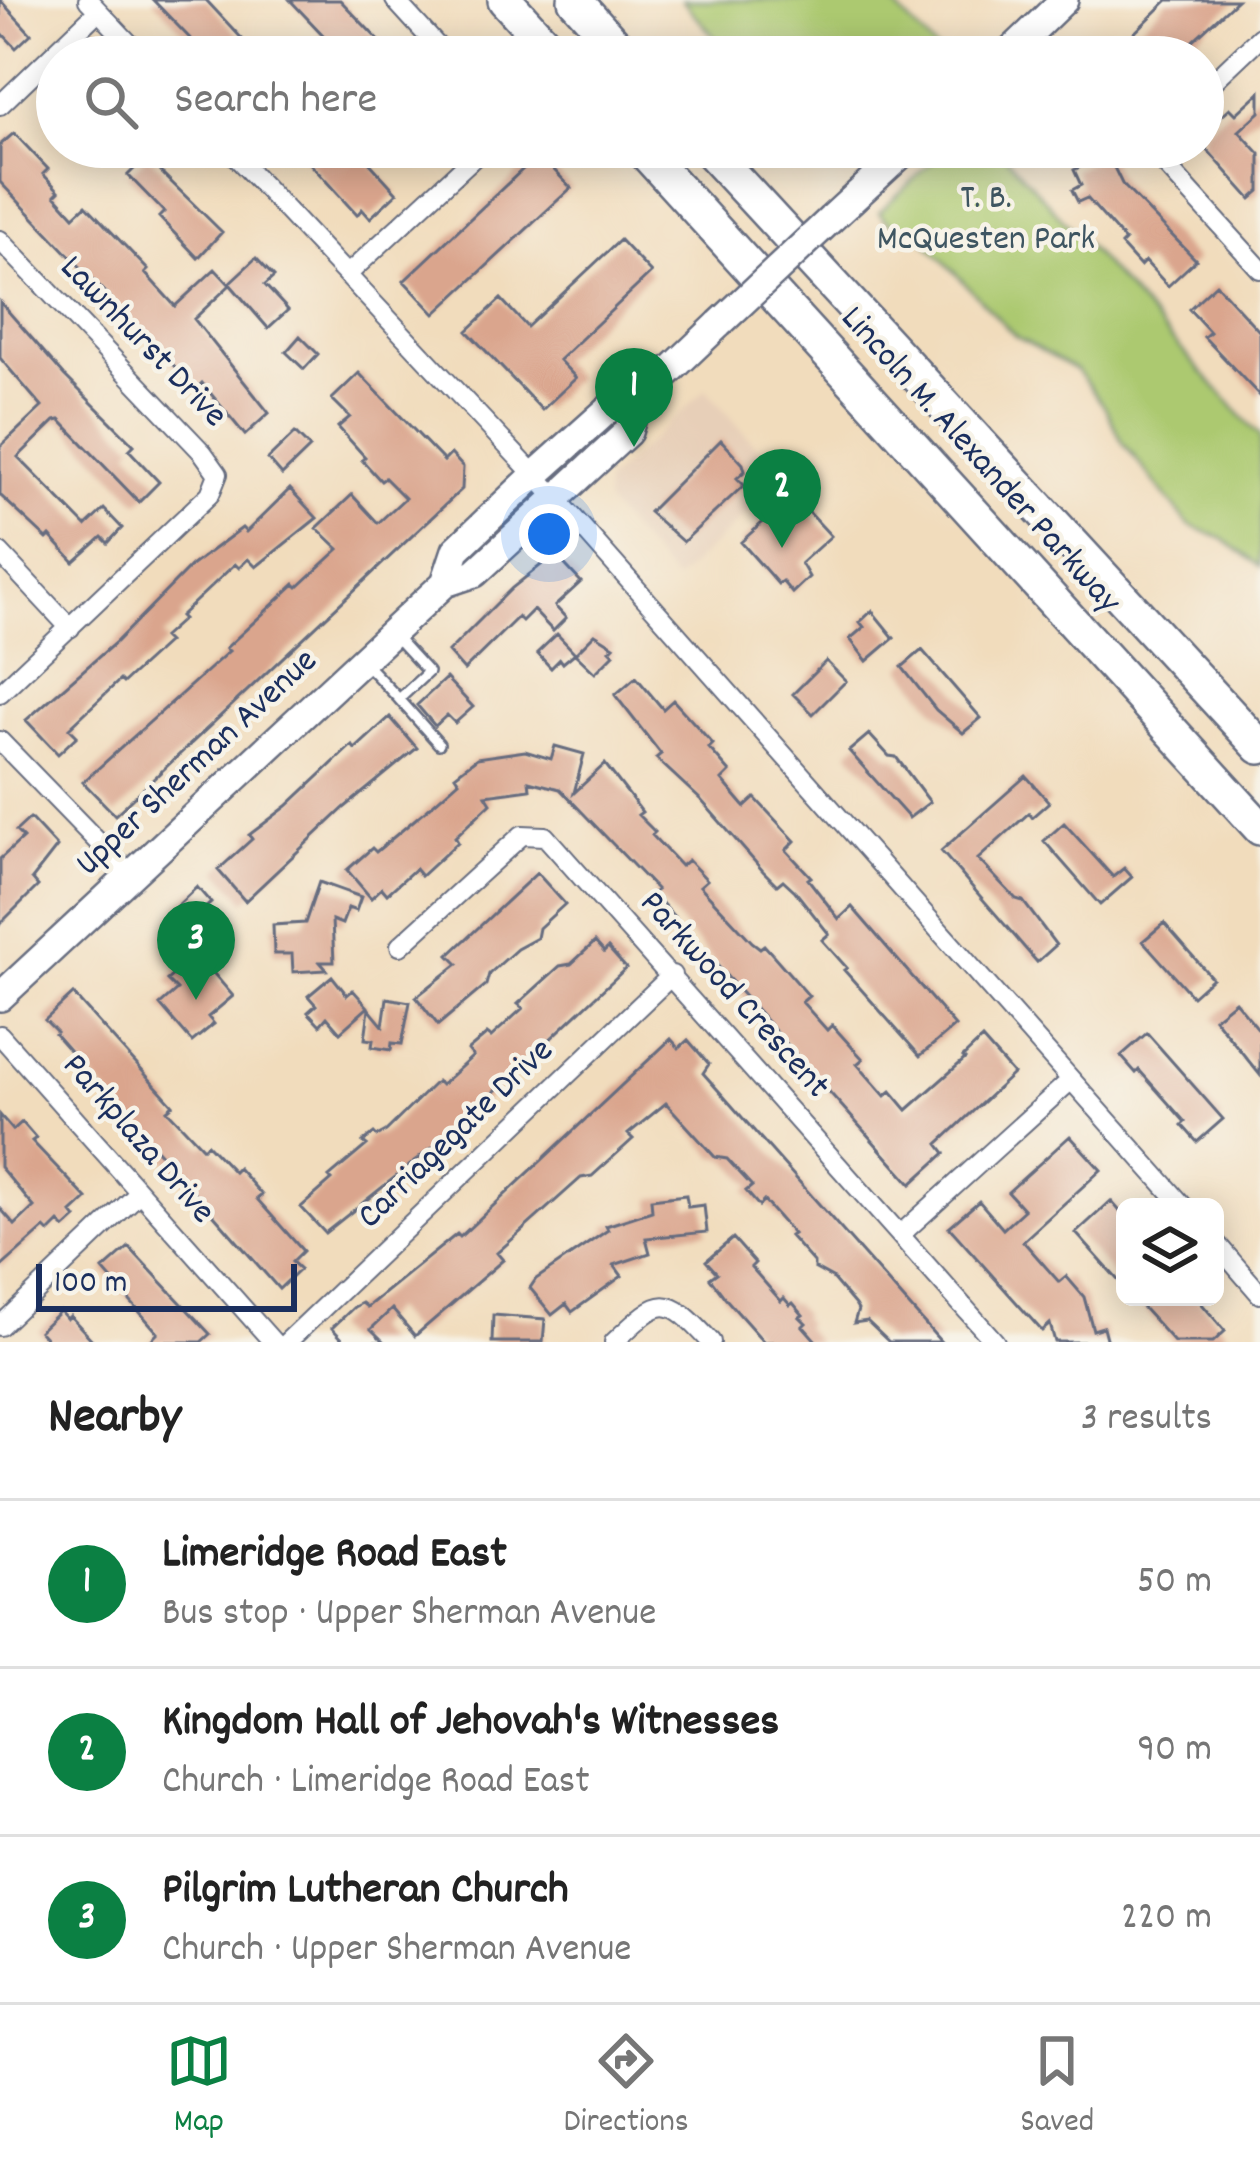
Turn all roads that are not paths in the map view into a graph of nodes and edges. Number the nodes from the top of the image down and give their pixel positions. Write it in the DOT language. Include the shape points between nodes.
graph roads {
  1 [pos="395,0"];
  2 [pos="505,0"];
  3 [pos="574,0"];
  4 [pos="1064,0"];
  5 [pos="93,5"];
  6 [pos="64,36"];
  7 [pos="122,36"];
  8 [pos="428,36"];
  9 [pos="538,36"];
  10 [pos="607,36"];
  11 [pos="1027,36"];
  12 [pos="1260,37"];
  13 [pos="36,66"];
  14 [pos="1224,71"];
  15 [pos="0,105"];
  16 [pos="247,168"];
  17 [pos="462,168"];
  18 [pos="659,168"];
  19 [pos="725,168"];
  20 [pos="886,168"];
  21 [pos="1169,168"];
  22 [pos="0,240"];
  23 [pos="1260,269"];
  24 [pos="348,274"];
  25 [pos="638,402"];
  26 [pos="535,475"];
  27 [pos="557,499"];
  28 [pos="0,553"];
  29 [pos="445,583"];
  30 [pos="70,628"];
  31 [pos="392,632"];
  32 [pos="362,660"];
  33 [pos="0,693"];
  34 [pos="399,699"];
  35 [pos="0,741"];
  36 [pos="439,744"];
  37 [pos="1260,747"];
  38 [pos="1260,828"];
  39 [pos="131,876"];
  40 [pos="400,946"];
  41 [pos="672,975"];
  42 [pos="0,997"];
  43 [pos="0,1035"];
  44 [pos="1071,1080"];
  45 [pos="139,1193"];
  46 [pos="1176,1198"];
  47 [pos="902,1234"];
  48 [pos="1224,1252"];
  49 [pos="1260,1294"];
  50 [pos="0,1326"];
  51 [pos="273,1342"];
  52 [pos="287,1342"];
  53 [pos="614,1342"];
  54 [pos="711,1342"];
  55 [pos="995,1342"];
  1 -- 8 [label="street"];
  2 -- 9 [label="highway"];
  3 -- 10 [label="highway"];
  4 -- 11 [label="main road"];
  5 -- 6 [label="street"];
  5 -- 7 [label="street"];
  12 -- 14 [label="street"];
  13 -- 15 [label="street"];
  16 -- 24 [label="street"];
  17 -- 24 [label="street"];
  18 -- 38 [label="highway, Lincoln M. Alexander Parkway"];
  19 -- 37 [label="highway, Lincoln M. Alexander Parkway"];
  20 -- 25 [label="main road, Upper Sherman Avenue, bridge"];
  21 -- 23 [label="street"];
  22 -- 30 [label="street, Lawnhurst Drive" via="218,474 210,494"];
  24 -- 26 [label="street"];
  25 -- 26 [label="main road, Upper Sherman Avenue" via="612,406"];
  25 -- 27 [label="main road, Upper Sherman Avenue" via="628,432"];
  26 -- 27 [label="street"];
  26 -- 29 [label="main road, Upper Sherman Avenue" via="456,550"];
  27 -- 29 [label="main road, Upper Sherman Avenue" via="475,573"];
  27 -- 44 [label="street"];
  28 -- 30 [label="street"];
  29 -- 31 [label="main road, Upper Sherman Avenue"];
  30 -- 33 [label="street, Lawnhurst Drive"];
  31 -- 32 [label="main road, Upper Sherman Avenue"];
  31 -- 34 [label="lane" via="428,672"];
  32 -- 34 [label="lane"];
  32 -- 39 [label="main road, Upper Sherman Avenue"];
  34 -- 36 [label="lane"];
  35 -- 39 [label="street"];
  39 -- 42 [label="main road, Upper Sherman Avenue"];
  40 -- 41 [label="street, Parkwood Crescent" via="522,836 536,833 556,845"];
  41 -- 47 [label="street, Parkwood Crescent"];
  41 -- 52 [label="street, Carriagegate Drive"];
  43 -- 45 [label="street, Parkplaza Drive"];
  44 -- 46 [label="street"];
  44 -- 47 [label="street"];
  45 -- 50 [label="street"];
  45 -- 51 [label="street, Parkplaza Drive"];
  47 -- 55 [label="street, Parkwood Crescent"];
  48 -- 49 [label="street"];
  53 -- 54 [label="street" via="665,1305"];
}
